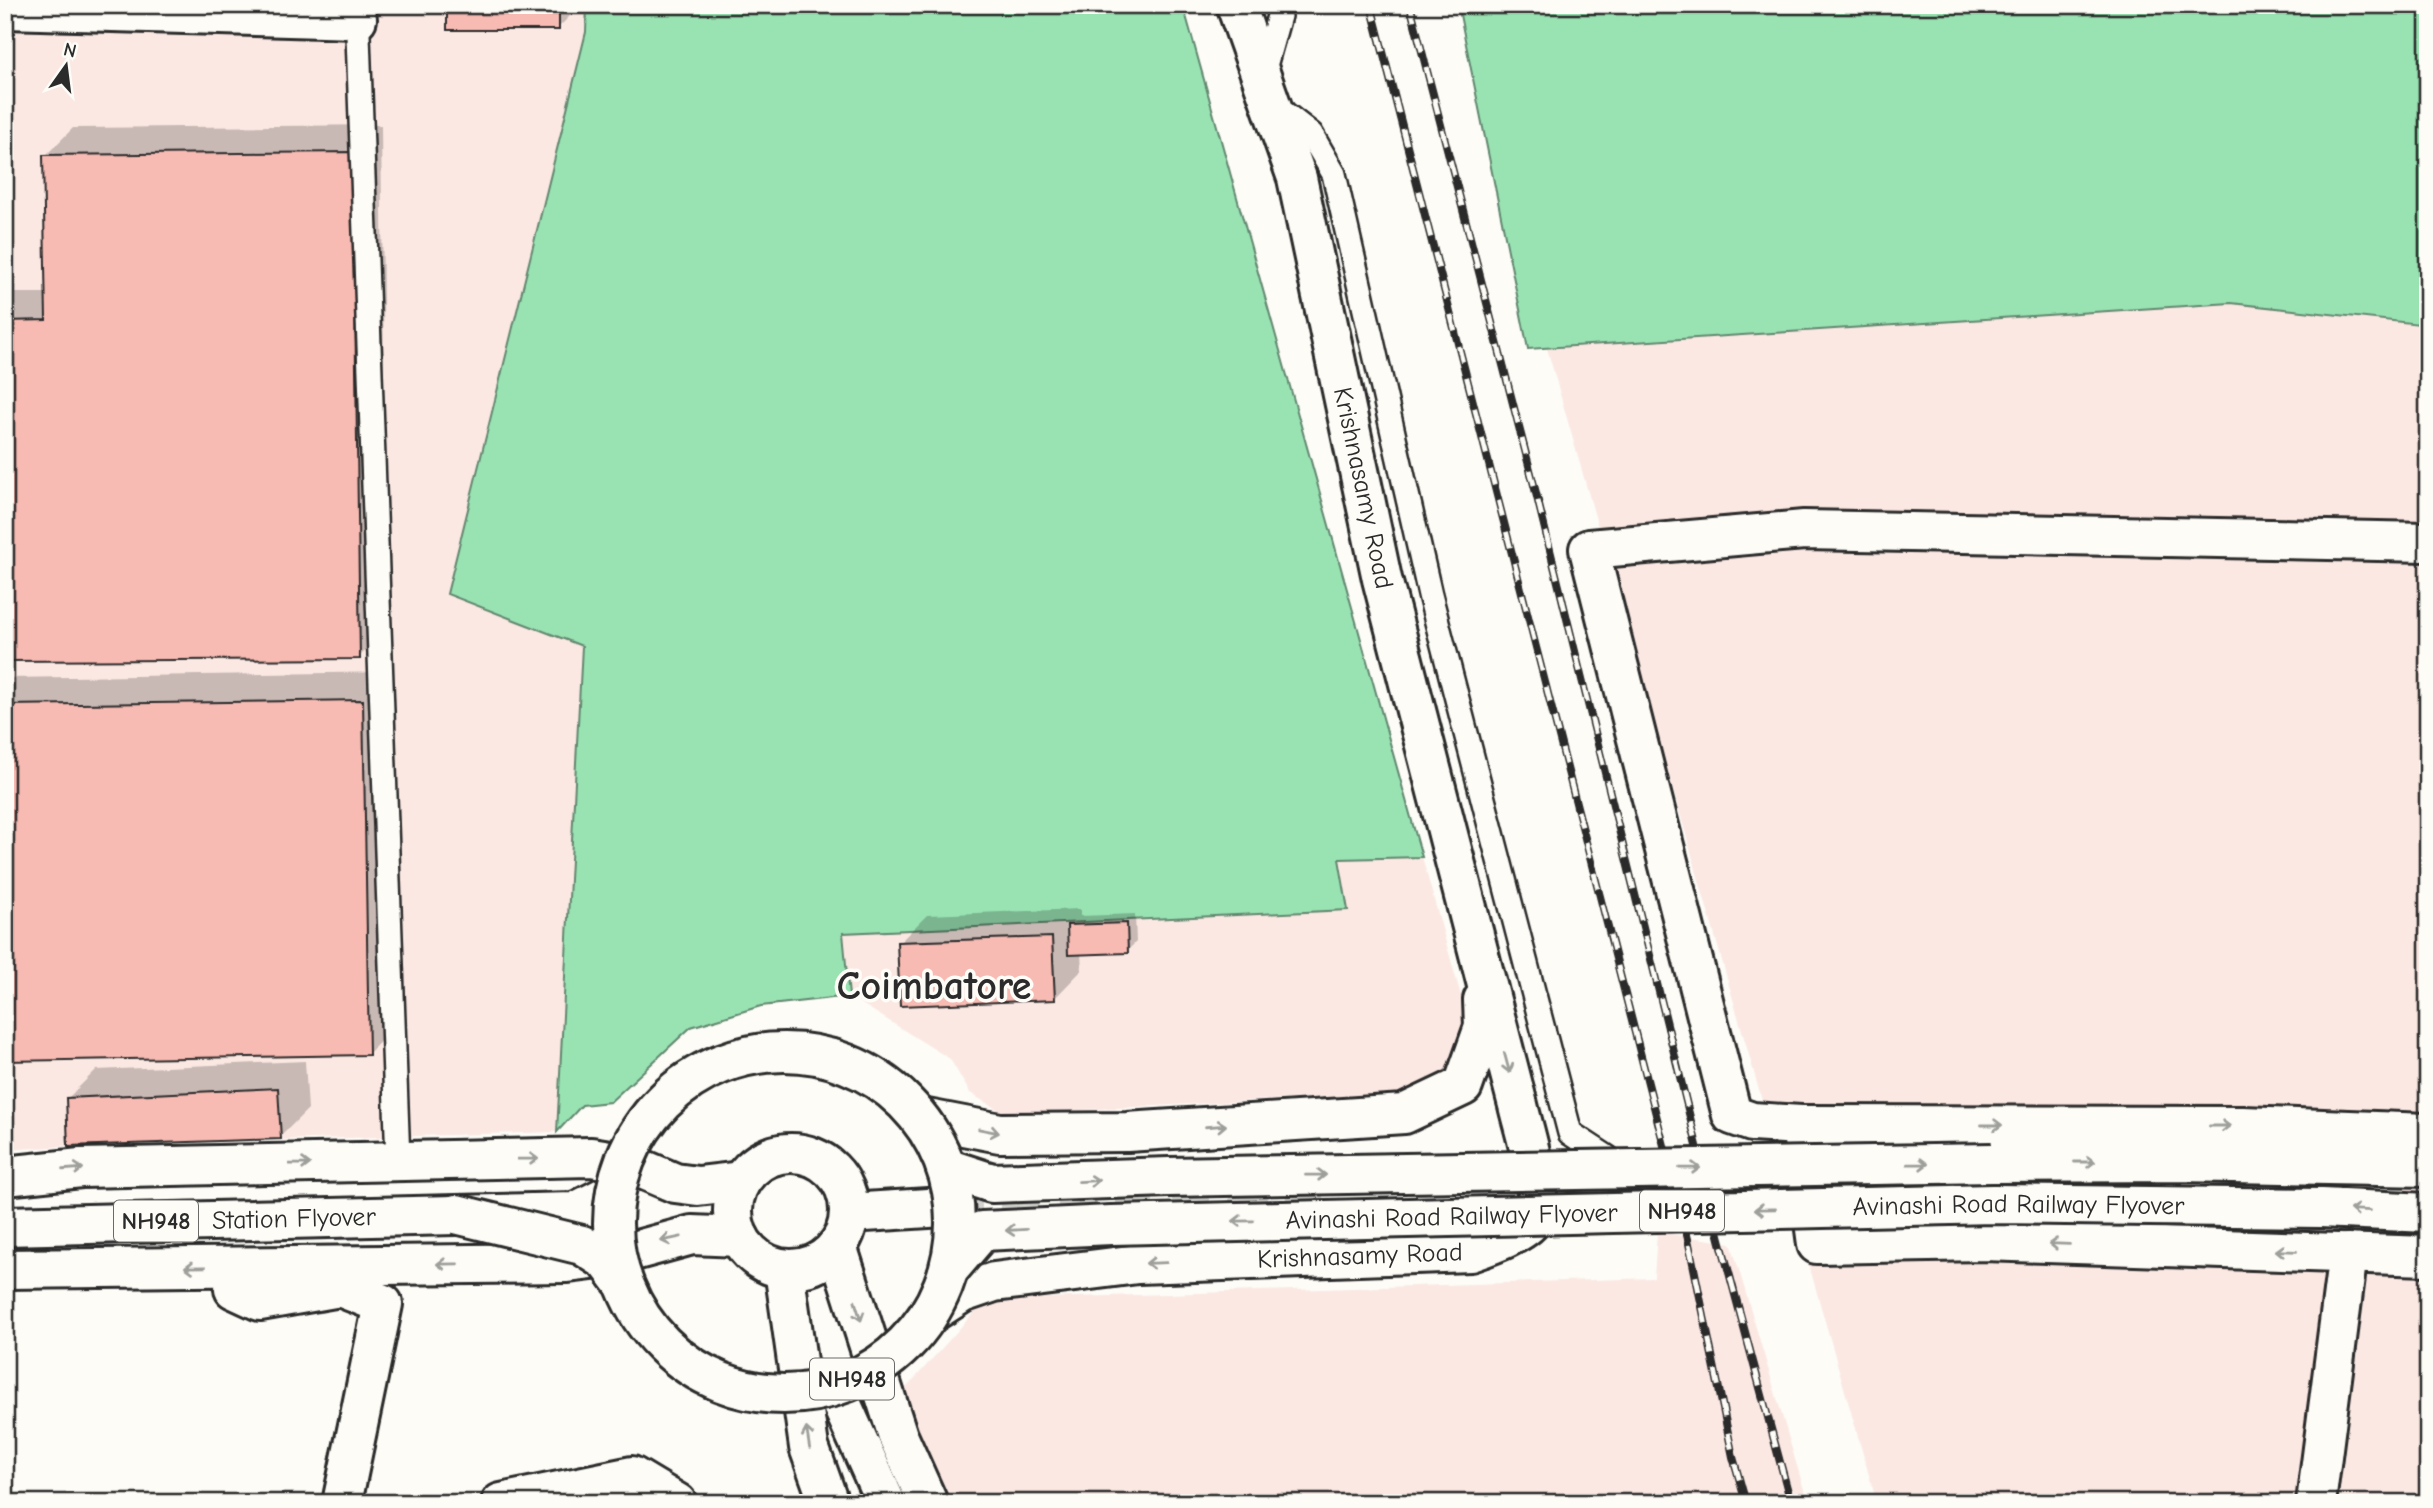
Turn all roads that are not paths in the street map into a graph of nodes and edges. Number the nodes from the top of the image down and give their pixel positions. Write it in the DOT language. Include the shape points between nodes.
graph roads {
  1 [pos="1236,5"];
  2 [pos="1277,5"];
  3 [pos="5,9"];
  4 [pos="357,12"];
  5 [pos="1266,90"];
  6 [pos="2428,542"];
  7 [pos="1482,973"];
  8 [pos="922,1118"];
  9 [pos="1801,1125"];
  10 [pos="2428,1133"];
  11 [pos="398,1162"];
  12 [pos="2428,1167"];
  13 [pos="949,1169"];
  14 [pos="5,1176"];
  15 [pos="741,1181"];
  16 [pos="1650,1185"];
  17 [pos="614,1192"];
  18 [pos="944,1207"];
  19 [pos="2428,1213"];
  20 [pos="456,1214"];
  21 [pos="5,1226"];
  22 [pos="843,1230"];
  23 [pos="739,1237"];
  24 [pos="2348,1253"];
  25 [pos="2428,1256"];
  26 [pos="952,1266"];
  27 [pos="236,1267"];
  28 [pos="5,1269"];
  29 [pos="784,1269"];
  30 [pos="622,1281"];
  31 [pos="932,1313"];
  32 [pos="834,1387"];
  33 [pos="342,1503"];
  34 [pos="501,1503"];
  35 [pos="677,1503"];
  36 [pos="829,1503"];
  37 [pos="886,1503"];
  38 [pos="928,1503"];
  39 [pos="2316,1503"];
  1 -- 5 [label="main road, Krishnasamy Road"];
  2 -- 5 [label="lane"];
  3 -- 4 [label="main road"];
  4 -- 11 [label="lane"];
  5 -- 7 [label="main road, Krishnasamy Road" via="1297,178 1382,579"];
  5 -- 16 [label="lane" via="1311,134 1334,174 1430,595 1570,1133"];
  6 -- 9 [label="main road" via="1804,530 1589,549 1732,1115 1752,1122"];
  8 -- 7 [label="main road, Krishnasamy Road, one-way" via="1000,1133 1127,1132 1404,1114 1463,1086 1484,1027"];
  7 -- 31 [label="main road, Krishnasamy Road, one-way" via="1538,1192 1533,1219 1521,1228 1470,1252 1138,1264 994,1282 962,1293"];
  8 -- 13 [label="main road, Station Flyover / NH948, bridge"];
  8 -- 17 [label="main road, Station Flyover / NH948, bridge" via="880,1079 828,1056 771,1051 716,1064 668,1094 633,1138"];
  9 -- 10 [label="main road, one-way" via="2243,1126"];
  24 -- 9 [label="main road, one-way" via="1984,1241 1817,1244"];
  14 -- 11 [label="main road, one-way" via="81,1168"];
  11 -- 15 [label="main road, one-way" via="591,1157 628,1163 676,1183 698,1186"];
  13 -- 12 [label="main road, Avinashi Road Railway Flyover / NH948, one-way, bridge" via="992,1182 1042,1183 1992,1163"];
  13 -- 26 [label="main road, Station Flyover / NH948, bridge" via="958,1217"];
  15 -- 22 [label="main road" via="770,1157 807,1155 824,1164 847,1195"];
  15 -- 23 [label="main road" via="733,1218"];
  17 -- 20 [label="main road, Station Flyover / NH948, bridge" via="575,1212"];
  17 -- 30 [label="main road, Station Flyover / NH948, bridge" via="612,1237"];
  18 -- 22 [label="main road"];
  19 -- 26 [label="main road, Avinashi Road Railway Flyover / NH948, one-way, bridge" via="1993,1204 1111,1225 982,1231"];
  20 -- 21 [label="main road, Station Flyover / NH948"];
  20 -- 30 [label="main road, Station Flyover / NH948, bridge" via="582,1245 607,1261"];
  22 -- 29 [label="main road" via="823,1260 804,1268"];
  22 -- 38 [label="main road, one-way" via="898,1436"];
  23 -- 27 [label="main road, one-way" via="692,1234 608,1258 568,1262"];
  23 -- 29 [label="main road" via="765,1264"];
  24 -- 25 [label="main road"];
  24 -- 39 [label="main road"];
  26 -- 31 [label="main road, Station Flyover / NH948, bridge"];
  27 -- 28 [label="main road, one-way"];
  27 -- 33 [label="main road" via="234,1289 260,1301 340,1287 383,1304"];
  36 -- 29 [label="main road, one-way" via="809,1447"];
  30 -- 32 [label="main road, Station Flyover / NH948, bridge" via="647,1326 685,1362 731,1386 783,1395"];
  31 -- 32 [label="main road, Station Flyover / NH948, bridge" via="906,1345 873,1370"];
  32 -- 37 [label="main road"];
  34 -- 35 [label="main road" via="632,1476"];
}
